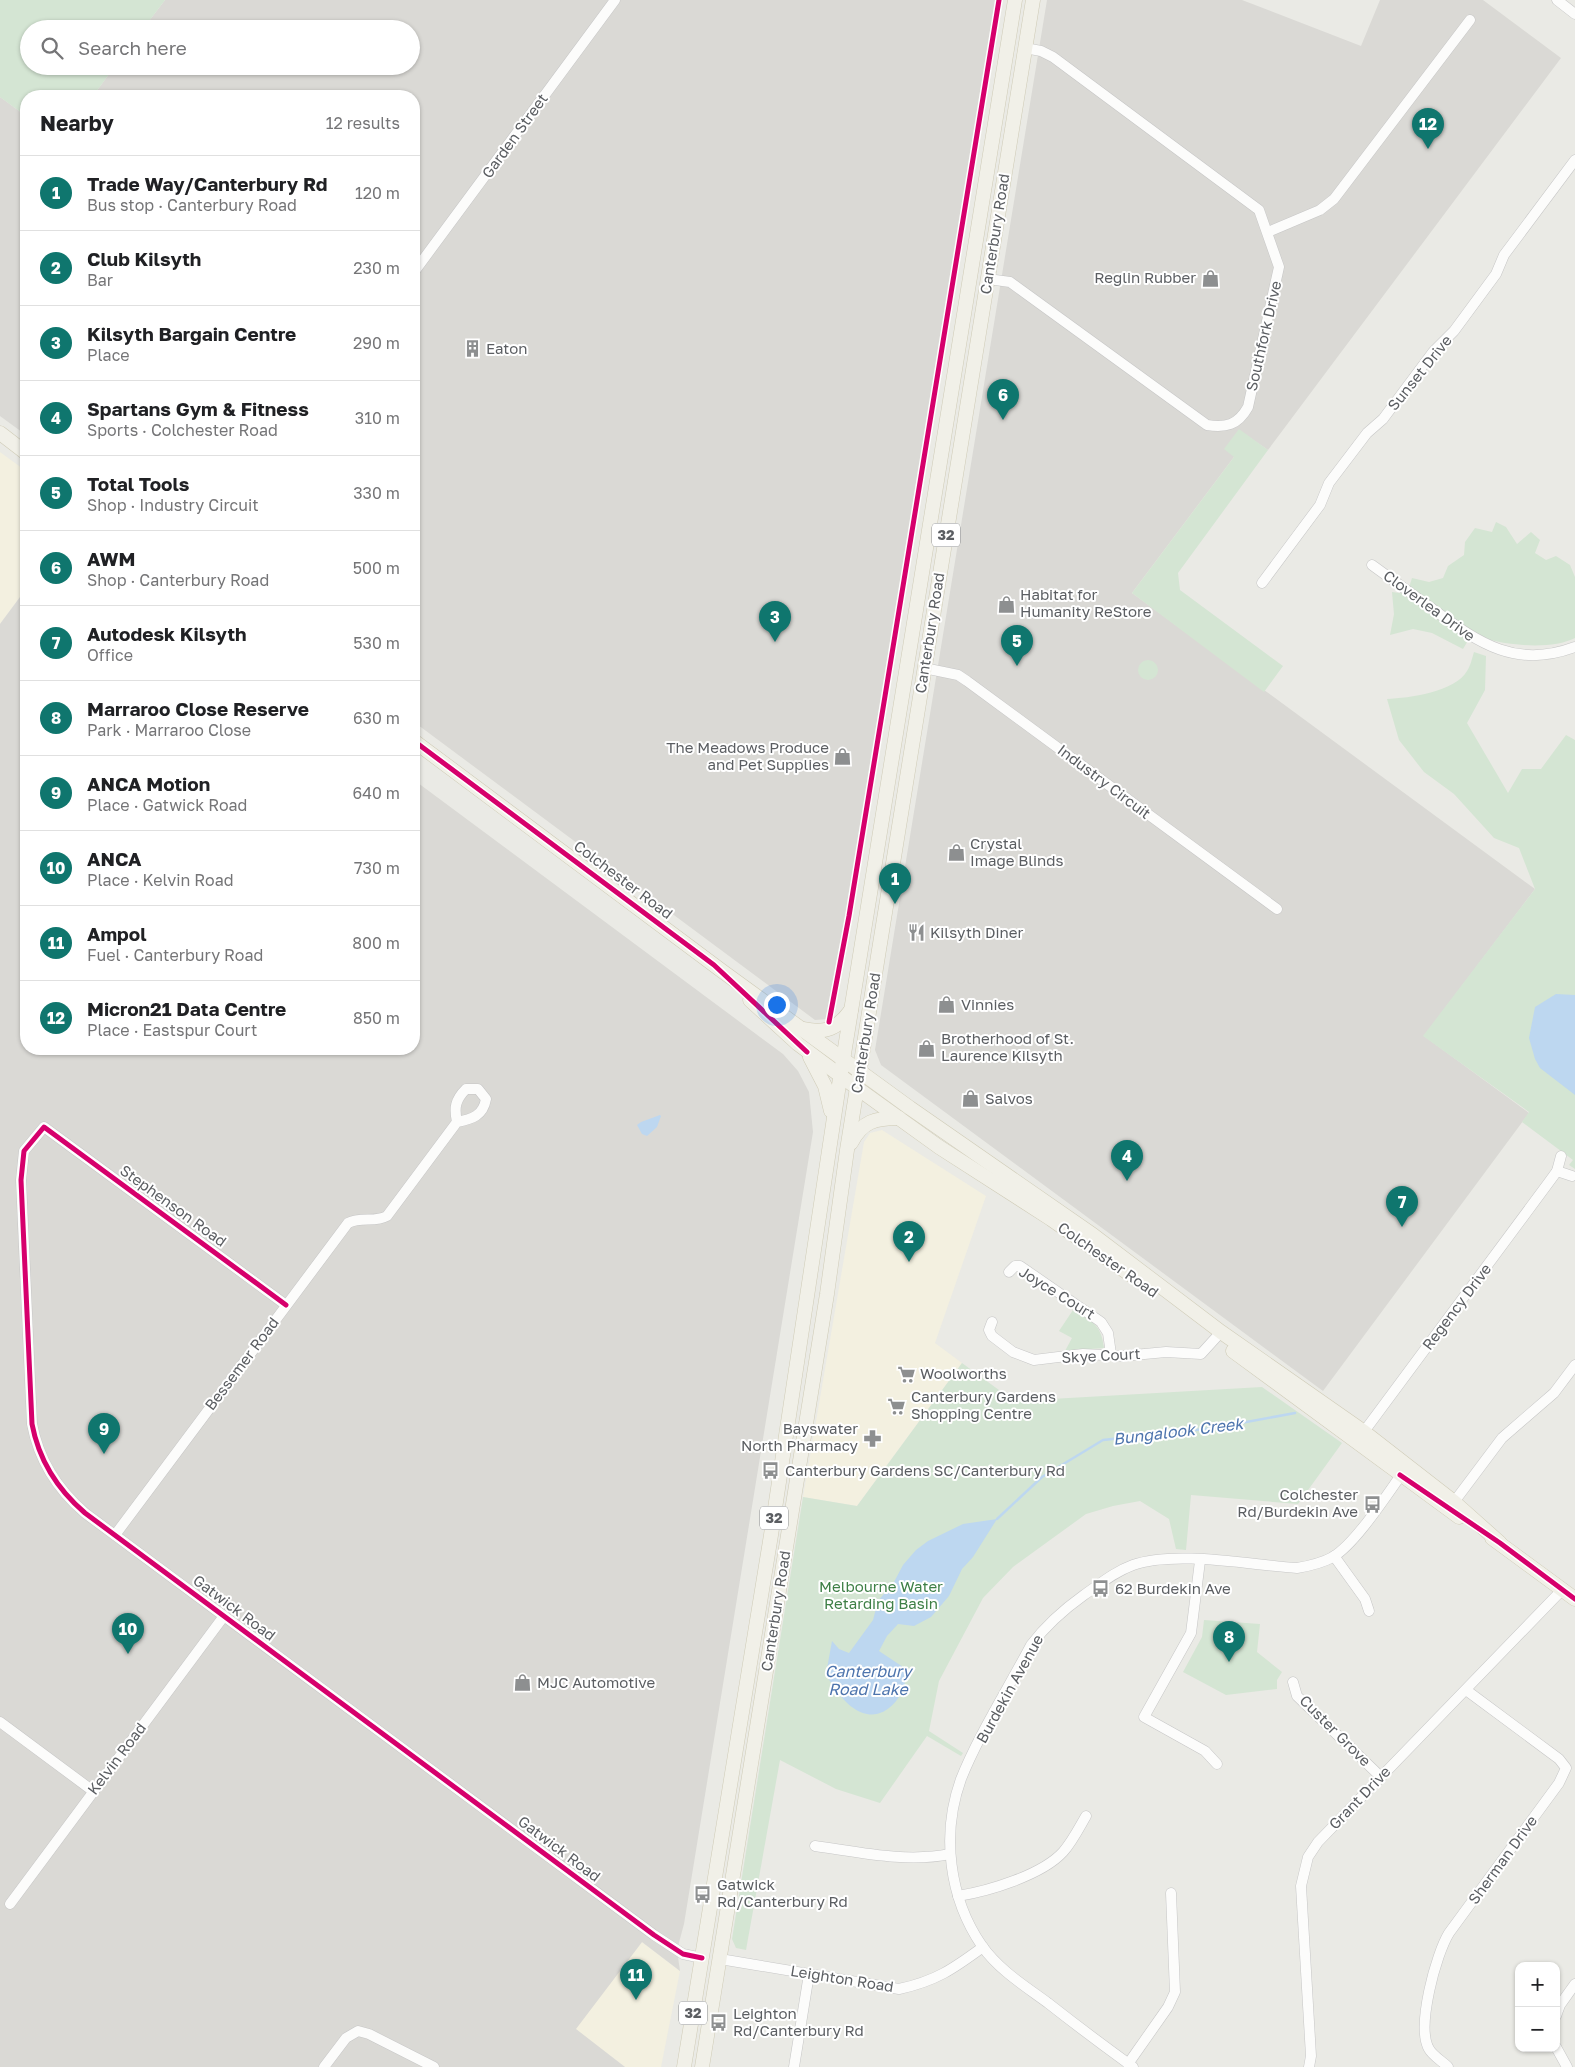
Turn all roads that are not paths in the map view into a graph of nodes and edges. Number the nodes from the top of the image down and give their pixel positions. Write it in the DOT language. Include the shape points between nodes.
graph roads {
  1 [pos="615,0"];
  2 [pos="1015,0"];
  3 [pos="1033,0"];
  4 [pos="1558,0"];
  5 [pos="1575,14"];
  6 [pos="1470,20"];
  7 [pos="1008,44"];
  8 [pos="1025,48"];
  9 [pos="1575,160"];
  10 [pos="1268,232"];
  11 [pos="420,264"];
  12 [pos="988,279"];
  13 [pos="955,372"];
  14 [pos="972,374"];
  15 [pos="0,433"];
  16 [pos="20,448"];
  17 [pos="1372,565"];
  18 [pos="1262,583"];
  19 [pos="1575,647"];
  20 [pos="924,668"];
  21 [pos="420,745"];
  22 [pos="1277,909"];
  23 [pos="722,971"];
  24 [pos="852,1009"];
  25 [pos="801,1028"];
  26 [pos="807,1052"];
  27 [pos="844,1060"];
  28 [pos="860,1071"];
  29 [pos="841,1077"];
  30 [pos="857,1088"];
  31 [pos="899,1118"];
  32 [pos="457,1122"];
  33 [pos="44,1127"];
  34 [pos="832,1131"];
  35 [pos="847,1150"];
  36 [pos="1561,1156"];
  37 [pos="1557,1171"];
  38 [pos="1572,1176"];
  39 [pos="833,1256"];
  40 [pos="812,1260"];
  41 [pos="1013,1269"];
  42 [pos="831,1270"];
  43 [pos="286,1305"];
  44 [pos="992,1322"];
  45 [pos="1218,1335"];
  46 [pos="1111,1354"];
  47 [pos="1575,1365"];
  48 [pos="790,1410"];
  49 [pos="808,1413"];
  50 [pos="1360,1437"];
  51 [pos="1404,1470"];
  52 [pos="1451,1506"];
  53 [pos="115,1535"];
  54 [pos="1334,1556"];
  55 [pos="1200,1560"];
  56 [pos="1562,1590"];
  57 [pos="1575,1599"];
  58 [pos="1369,1611"];
  59 [pos="224,1616"];
  60 [pos="1293,1682"];
  61 [pos="1466,1690"];
  62 [pos="0,1722"];
  63 [pos="740,1726"];
  64 [pos="757,1728"];
  65 [pos="1217,1764"];
  66 [pos="1382,1777"];
  67 [pos="93,1791"];
  68 [pos="1086,1816"];
  69 [pos="815,1846"];
  70 [pos="950,1854"];
  71 [pos="1171,1893"];
  72 [pos="958,1896"];
  73 [pos="10,1904"];
  74 [pos="983,1947"];
  75 [pos="702,1958"];
  76 [pos="720,1959"];
  77 [pos="809,1974"];
  78 [pos="1575,1984"];
  79 [pos="1559,2007"];
  80 [pos="1559,2052"];
  81 [pos="1130,2065"];
  82 [pos="324,2067"];
  83 [pos="434,2067"];
  84 [pos="684,2067"];
  85 [pos="702,2067"];
  86 [pos="794,2067"];
  87 [pos="1309,2067"];
  88 [pos="1448,2067"];
  89 [pos="1567,2067"];
  1 -- 11 [label="street, Garden Street"];
  2 -- 7 [label="main road, Canterbury Road / 32"];
  3 -- 8 [label="main road, Canterbury Road / 32"];
  4 -- 5 [label="street"];
  6 -- 10 [label="street" via="1334,199 1320,210"];
  7 -- 8 [label="main road"];
  7 -- 13 [label="main road, Canterbury Road / 32"];
  8 -- 10 [label="street, Southfork Drive" via="1053,57 1260,210"];
  8 -- 12 [label="main road, Canterbury Road / 32"];
  9 -- 18 [label="street, Sunset Drive" via="1504,255 1496,274 1454,332 1433,352 1383,419 1367,432 1329,484 1320,504"];
  10 -- 12 [label="street, Southfork Drive" via="1279,267 1248,407 1234,424 1220,427 1207,425 1194,417 1010,282"];
  12 -- 14 [label="main road, Canterbury Road / 32"];
  13 -- 14 [label="main road"];
  13 -- 24 [label="main road, Canterbury Road / 32"];
  14 -- 20 [label="main road, Canterbury Road / 32"];
  15 -- 16 [label="main road"];
  17 -- 19 [label="street, Cloverlea Drive" via="1462,631 1494,648 1519,655 1547,655"];
  20 -- 22 [label="street, Industry Circuit" via="958,675 968,681"];
  20 -- 28 [label="main road, Canterbury Road / 32"];
  21 -- 23 [label="main road, Colchester Road"];
  23 -- 25 [label="main road, Colchester Road"];
  23 -- 26 [label="main road, Colchester Road"];
  24 -- 25 [label="main road" via="832,1029 816,1032"];
  24 -- 27 [label="main road, Canterbury Road / 32"];
  25 -- 27 [label="main road, Colchester Road"];
  26 -- 29 [label="main road, Colchester Road"];
  26 -- 34 [label="main road" via="828,1095"];
  27 -- 28 [label="main road, Colchester Road"];
  27 -- 29 [label="main road, Canterbury Road / 32"];
  28 -- 30 [label="main road, Canterbury Road / 32"];
  28 -- 45 [label="main road, Colchester Road" via="1093,1235"];
  29 -- 30 [label="main road, Colchester Road"];
  29 -- 34 [label="main road, Canterbury Road / 32"];
  30 -- 31 [label="main road, Colchester Road"];
  30 -- 35 [label="main road, Canterbury Road / 32"];
  31 -- 35 [label="main road" via="871,1120 855,1135"];
  31 -- 45 [label="main road, Colchester Road"];
  32 -- 43 [label="street, Bessemer Road" via="387,1216 348,1223"];
  33 -- 43 [label="street, Stephenson Road"];
  33 -- 53 [label="street, Gatwick Road" via="24,1151 22,1180 32,1424 38,1449 52,1478 73,1503"];
  34 -- 40 [label="main road, Canterbury Road / 32"];
  35 -- 39 [label="main road, Canterbury Road / 32"];
  36 -- 37 [label="street, Regency Drive"];
  37 -- 38 [label="street"];
  37 -- 50 [label="street, Regency Drive"];
  39 -- 40 [label="main road"];
  39 -- 42 [label="main road, Canterbury Road / 32"];
  40 -- 42 [label="main road"];
  40 -- 48 [label="main road, Canterbury Road / 32"];
  41 -- 46 [label="street, Joyce Court" via="1102,1322 1108,1333"];
  42 -- 49 [label="main road, Canterbury Road / 32"];
  43 -- 53 [label="street, Bessemer Road"];
  44 -- 46 [label="street, Skye Court" via="989,1330 992,1336 1027,1359"];
  45 -- 46 [label="street, Skye Court" via="1202,1354"];
  45 -- 50 [label="main road, Colchester Road"];
  47 -- 52 [label="street" via="1554,1393 1502,1438"];
  48 -- 49 [label="street"];
  48 -- 63 [label="main road, Canterbury Road / 32"];
  49 -- 64 [label="main road, Canterbury Road / 32"];
  50 -- 51 [label="main road, Colchester Road"];
  51 -- 52 [label="main road, Colchester Road"];
  51 -- 54 [label="street, Burdekin Avenue" via="1352,1540"];
  52 -- 56 [label="main road, Colchester Road"];
  53 -- 59 [label="street, Gatwick Road"];
  54 -- 55 [label="street, Burdekin Avenue" via="1297,1568"];
  54 -- 58 [label="street" via="1366,1599"];
  55 -- 65 [label="street" via="1191,1633 1144,1717 1205,1752"];
  55 -- 70 [label="street, Burdekin Avenue" via="1168,1558 1133,1565 1112,1575 1054,1617 1044,1628 961,1780 952,1810"];
  56 -- 57 [label="main road, Colchester Road"];
  56 -- 61 [label="street, Grant Drive"];
  59 -- 67 [label="street, Kelvin Road"];
  59 -- 75 [label="street, Gatwick Road" via="654,1934 683,1954"];
  60 -- 66 [label="street, Custer Grove" via="1297,1696"];
  61 -- 66 [label="street, Grant Drive"];
  61 -- 88 [label="street, Sherman Drive" via="1559,1759 1566,1768 1559,1783 1449,1933 1438,1954 1430,1986 1424,2037 1429,2050"];
  62 -- 67 [label="street"];
  63 -- 64 [label="main road"];
  63 -- 75 [label="main road, Canterbury Road / 32"];
  64 -- 76 [label="main road, Canterbury Road / 32"];
  66 -- 87 [label="street, Grant Drive" via="1318,1842 1308,1857 1303,1874"];
  67 -- 73 [label="street, Kelvin Road"];
  68 -- 72 [label="street" via="1064,1851 1050,1864 1031,1874"];
  69 -- 70 [label="street" via="891,1856"];
  70 -- 72 [label="street, Burdekin Avenue"];
  71 -- 81 [label="street" via="1175,1992"];
  72 -- 74 [label="street, Burdekin Avenue"];
  74 -- 77 [label="street, Leighton Road" via="950,1971 899,1989"];
  74 -- 81 [label="street, Burdekin Avenue" via="1009,1974"];
  75 -- 76 [label="main road"];
  75 -- 84 [label="main road, Canterbury Road / 32"];
  76 -- 77 [label="street, Leighton Road"];
  76 -- 85 [label="main road, Canterbury Road / 32"];
  77 -- 86 [label="street"];
  78 -- 79 [label="street"];
  80 -- 89 [label="street"];
  82 -- 83 [label="street" via="346,2038 358,2031"];
}
